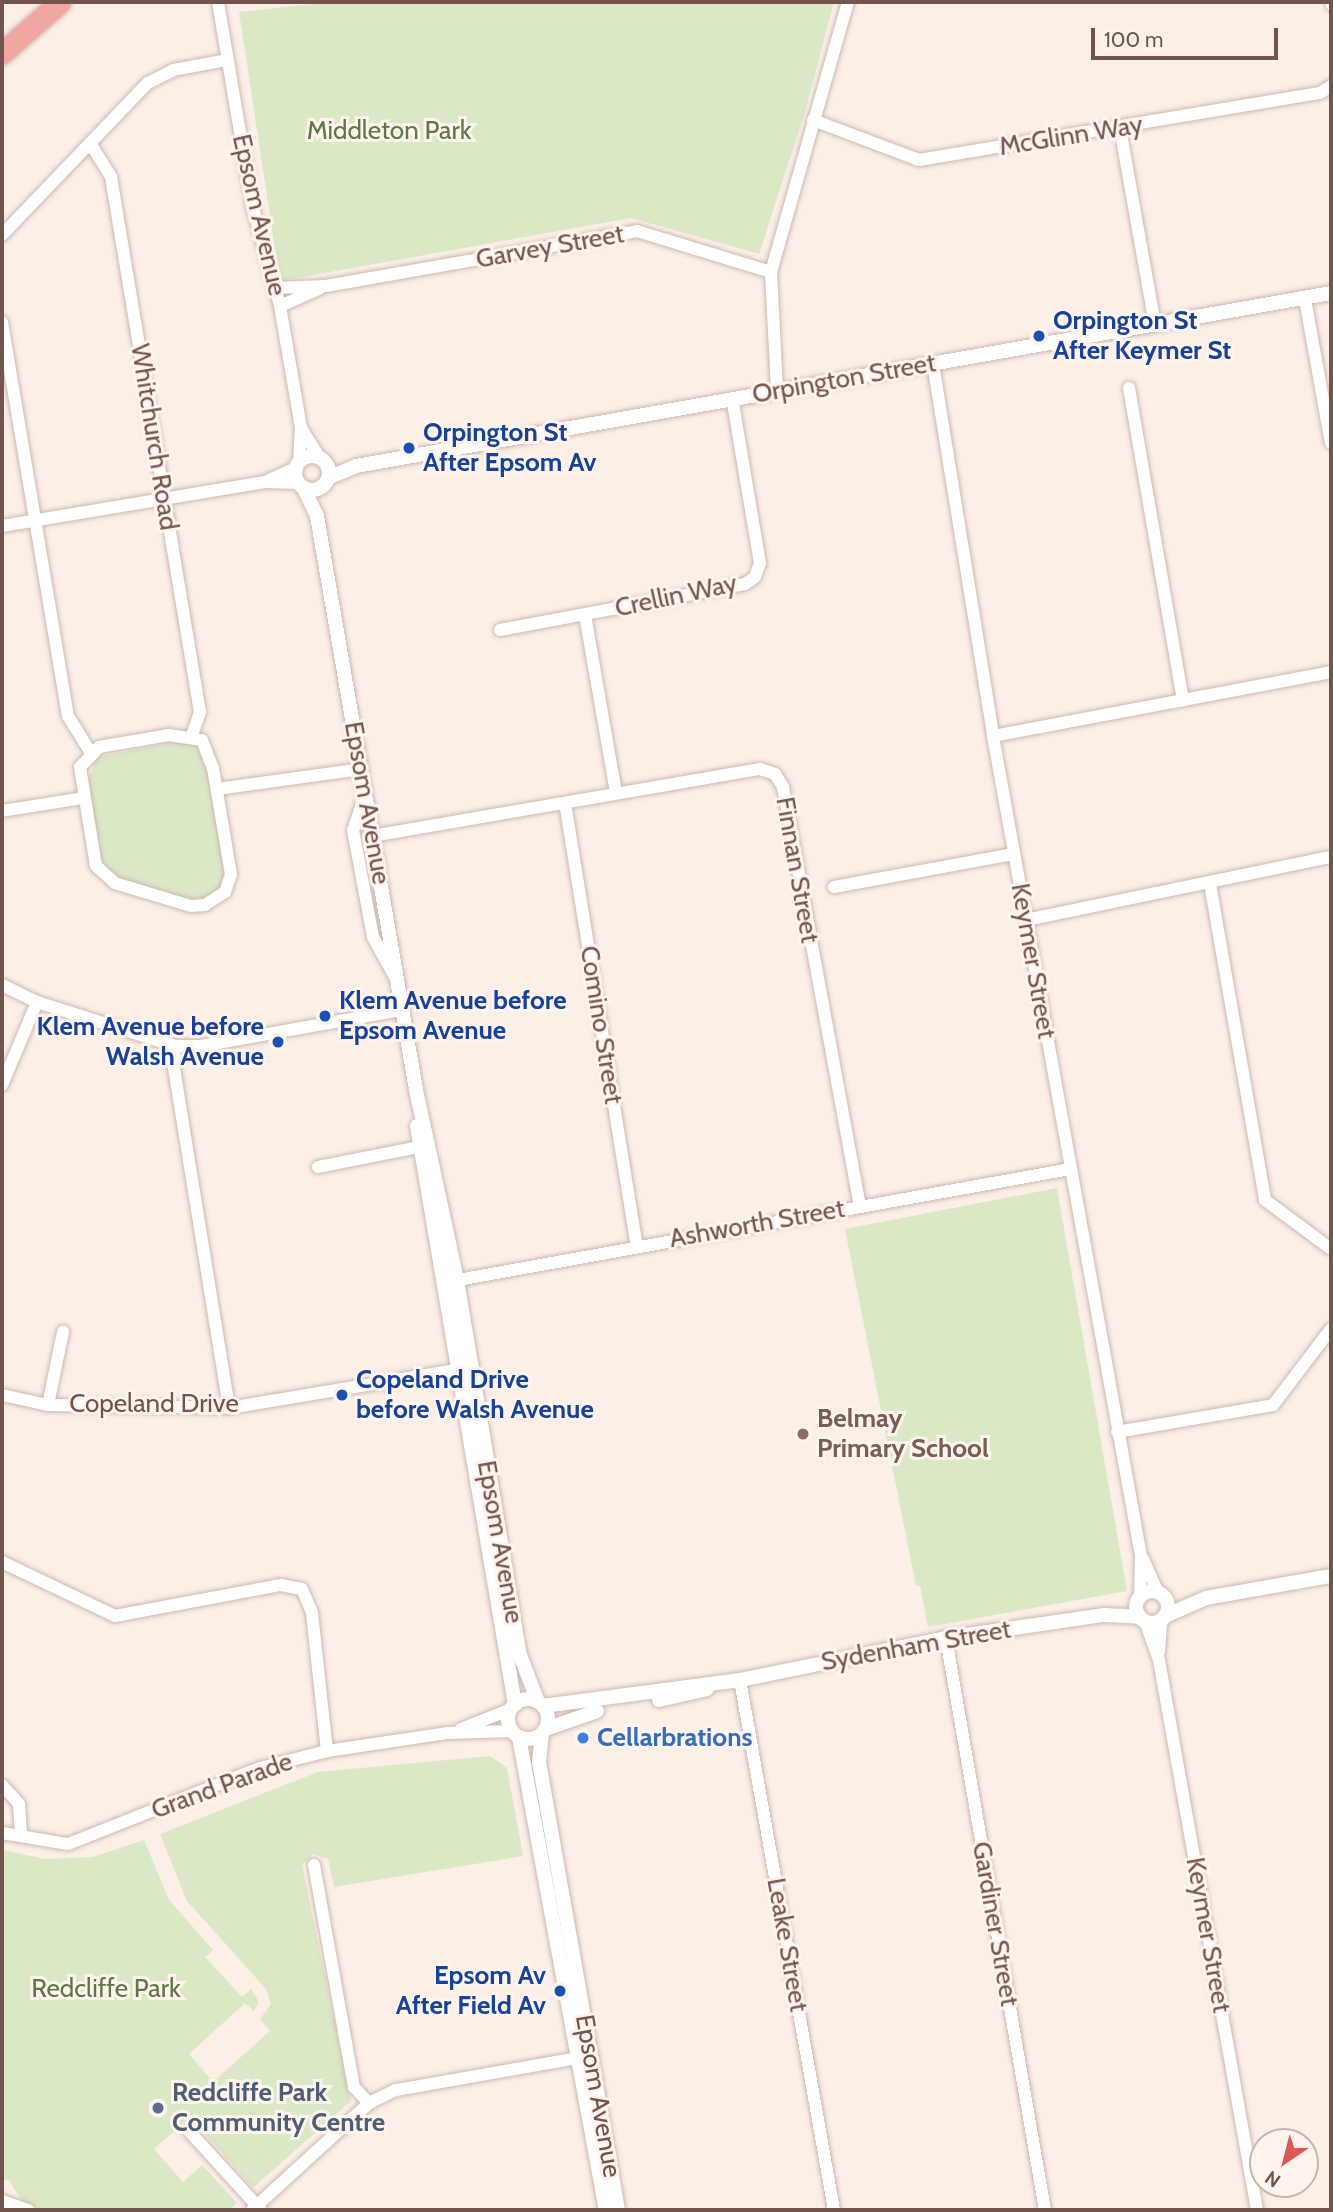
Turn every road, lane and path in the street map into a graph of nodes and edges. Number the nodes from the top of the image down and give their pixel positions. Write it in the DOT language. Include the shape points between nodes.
graph roads {
  1 [pos="60,2"];
  2 [pos="218,2"];
  3 [pos="848,2"];
  4 [pos="2,53"];
  5 [pos="227,60"];
  6 [pos="1331,86"];
  7 [pos="813,120"];
  8 [pos="1120,128"];
  9 [pos="90,144"];
  10 [pos="2,234"];
  11 [pos="771,272"];
  12 [pos="326,286"];
  13 [pos="275,288"];
  14 [pos="1331,293"];
  15 [pos="1305,299"];
  16 [pos="280,306"];
  17 [pos="2,322"];
  18 [pos="1155,324"];
  19 [pos="933,364"];
  20 [pos="1129,388"];
  21 [pos="777,390"];
  22 [pos="732,398"];
  23 [pos="301,427"];
  24 [pos="1331,443"];
  25 [pos="322,460"];
  26 [pos="297,465"];
  27 [pos="356,466"];
  28 [pos="266,482"];
  29 [pos="325,482"];
  30 [pos="300,485"];
  31 [pos="164,499"];
  32 [pos="317,516"];
  33 [pos="33,520"];
  34 [pos="2,526"];
  35 [pos="585,615"];
  36 [pos="500,630"];
  37 [pos="1331,672"];
  38 [pos="1183,700"];
  39 [pos="192,735"];
  40 [pos="993,736"];
  41 [pos="91,753"];
  42 [pos="361,769"];
  43 [pos="217,789"];
  44 [pos="616,793"];
  45 [pos="365,794"];
  46 [pos="83,798"];
  47 [pos="565,803"];
  48 [pos="2,811"];
  49 [pos="372,836"];
  50 [pos="1014,854"];
  51 [pos="1331,857"];
  52 [pos="1210,884"];
  53 [pos="834,887"];
  54 [pos="1026,920"];
  55 [pos="397,981"];
  56 [pos="2,985"];
  57 [pos="37,1002"];
  58 [pos="402,1010"];
  59 [pos="175,1046"];
  60 [pos="2,1085"];
  61 [pos="425,1146"];
  62 [pos="318,1167"];
  63 [pos="1070,1169"];
  64 [pos="860,1206"];
  65 [pos="637,1245"];
  66 [pos="1331,1249"];
  67 [pos="451,1281"];
  68 [pos="1331,1329"];
  69 [pos="63,1332"];
  70 [pos="465,1368"];
  71 [pos="2,1395"];
  72 [pos="48,1405"];
  73 [pos="229,1408"];
  74 [pos="1117,1432"];
  75 [pos="1141,1556"];
  76 [pos="2,1562"];
  77 [pos="1331,1576"];
  78 [pos="1160,1593"];
  79 [pos="1138,1598"];
  80 [pos="1206,1598"];
  81 [pos="1104,1615"];
  82 [pos="1163,1618"];
  83 [pos="1142,1619"];
  84 [pos="946,1638"];
  85 [pos="1159,1660"];
  86 [pos="734,1681"];
  87 [pos="541,1704"];
  88 [pos="513,1707"];
  89 [pos="544,1732"];
  90 [pos="447,1733"];
  91 [pos="516,1734"];
  92 [pos="327,1751"];
  93 [pos="2,1785"];
  94 [pos="2,1833"];
  95 [pos="22,1836"];
  96 [pos="314,1865"];
  97 [pos="585,2057"];
  98 [pos="369,2103"];
  99 [pos="189,2131"];
  100 [pos="2,2201"];
  101 [pos="257,2209"];
  102 [pos="28,2210"];
  103 [pos="606,2210"];
  104 [pos="618,2210"];
  105 [pos="834,2210"];
  106 [pos="1045,2210"];
  107 [pos="1257,2210"];
  1 -- 4 [label="highway"];
  2 -- 5 [label="street, Epsom Avenue"];
  3 -- 7 [label="street"];
  5 -- 9 [label="street" via="158,76"];
  5 -- 13 [label="street, Epsom Avenue" via="253,208"];
  6 -- 8 [label="street, McGlinn Way" via="1320,93"];
  7 -- 8 [label="street, McGlinn Way" via="919,160"];
  7 -- 11 [label="street"];
  8 -- 18 [label="street"];
  9 -- 10 [label="street"];
  9 -- 31 [label="street, Whitchurch Road" via="111,177"];
  11 -- 12 [label="street, Garvey Street" via="637,231"];
  11 -- 21 [label="street"];
  12 -- 13 [label="street, Garvey Street"];
  12 -- 16 [label="street, Garvey Street"];
  13 -- 16 [label="street, Epsom Avenue"];
  14 -- 15 [label="street, Orpington Street"];
  15 -- 18 [label="street, Orpington Street"];
  15 -- 24 [label="street"];
  16 -- 23 [label="street, Epsom Avenue"];
  17 -- 33 [label="street"];
  18 -- 19 [label="street, Orpington Street"];
  19 -- 21 [label="street, Orpington Street"];
  19 -- 40 [label="street, Keymer Street"];
  20 -- 38 [label="street"];
  21 -- 22 [label="street, Orpington Street"];
  22 -- 27 [label="street, Orpington Street"];
  22 -- 35 [label="street, Crellin Way" via="760,562 755,576 745,584"];
  23 -- 25 [label="street, Epsom Avenue"];
  23 -- 26 [label="street, Epsom Avenue"];
  25 -- 26 [label="street" via="308,457"];
  25 -- 27 [label="street, Orpington Street"];
  25 -- 29 [label="street"];
  26 -- 28 [label="street"];
  26 -- 30 [label="street, Epsom Avenue"];
  27 -- 29 [label="street, Orpington Street"];
  28 -- 30 [label="street"];
  28 -- 31 [label="street"];
  29 -- 30 [label="street"];
  29 -- 32 [label="street, Epsom Avenue"];
  30 -- 32 [label="street, Epsom Avenue"];
  31 -- 33 [label="street"];
  31 -- 39 [label="street, Whitchurch Road" via="200,712"];
  32 -- 42 [label="street, Epsom Avenue"];
  33 -- 34 [label="street"];
  33 -- 41 [label="street" via="68,716"];
  35 -- 36 [label="street, Crellin Way"];
  35 -- 44 [label="street"];
  37 -- 38 [label="street"];
  38 -- 40 [label="street"];
  39 -- 41 [label="street" via="99,747"];
  39 -- 43 [label="street" via="208,749"];
  40 -- 50 [label="street, Keymer Street"];
  41 -- 46 [label="street" via="80,767"];
  42 -- 43 [label="street"];
  42 -- 45 [label="street, Epsom Avenue"];
  43 -- 46 [label="street" via="228,886 218,900 191,906 103,876 96,866"];
  44 -- 47 [label="street, Finnan Street"];
  44 -- 64 [label="street, Finnan Street" via="760,769 775,774 783,787"];
  45 -- 49 [label="street, Epsom Avenue"];
  45 -- 55 [label="street" via="354,830 373,936"];
  46 -- 48 [label="street"];
  47 -- 49 [label="street, Finnan Street"];
  47 -- 65 [label="street, Comino Street"];
  49 -- 55 [label="street, Epsom Avenue"];
  50 -- 53 [label="street"];
  50 -- 54 [label="street, Keymer Street"];
  51 -- 52 [label="street"];
  52 -- 54 [label="street"];
  52 -- 66 [label="street" via="1265,1200"];
  54 -- 63 [label="street, Keymer Street"];
  55 -- 58 [label="street, Epsom Avenue"];
  56 -- 57 [label="street"];
  57 -- 59 [label="street"];
  57 -- 60 [label="street"];
  58 -- 59 [label="street" via="201,1046"];
  58 -- 61 [label="street, Epsom Avenue"];
  59 -- 73 [label="street" via="174,1068"];
  61 -- 62 [label="street"];
  61 -- 67 [label="street, Epsom Avenue"];
  63 -- 64 [label="street, Ashworth Street"];
  63 -- 74 [label="street, Keymer Street"];
  64 -- 65 [label="street, Ashworth Street"];
  65 -- 67 [label="street, Ashworth Street"];
  67 -- 70 [label="street, Epsom Avenue"];
  68 -- 74 [label="street" via="1273,1405"];
  69 -- 72 [label="street"];
  70 -- 73 [label="street, Copeland Drive"];
  70 -- 87 [label="street, Epsom Avenue" via="520,1655"];
  70 -- 88 [label="street, Epsom Avenue"];
  71 -- 72 [label="street, Copeland Drive"];
  72 -- 73 [label="street, Copeland Drive"];
  74 -- 75 [label="street, Keymer Street"];
  75 -- 78 [label="street, Keymer Street"];
  75 -- 79 [label="street, Keymer Street"];
  76 -- 92 [label="street" via="115,1616 281,1585 302,1590 312,1613"];
  77 -- 80 [label="street"];
  78 -- 79 [label="street, Sydenham Street"];
  78 -- 80 [label="street"];
  78 -- 82 [label="street" via="1167,1604"];
  79 -- 81 [label="street, Sydenham Street"];
  79 -- 83 [label="street"];
  80 -- 82 [label="street"];
  81 -- 83 [label="street, Sydenham Street"];
  81 -- 84 [label="street, Sydenham Street"];
  82 -- 83 [label="street, Sydenham Street"];
  82 -- 85 [label="street, Keymer Street"];
  83 -- 85 [label="street, Keymer Street"];
  84 -- 86 [label="street, Sydenham Street"];
  84 -- 106 [label="street, Gardiner Street"];
  85 -- 107 [label="street, Keymer Street"];
  86 -- 87 [label="street, Sydenham Street"];
  86 -- 89 [label="street, Sydenham Street" via="690,1695 582,1713"];
  86 -- 105 [label="street, Leake Street"];
  87 -- 88 [label="street" via="524,1700"];
  87 -- 89 [label="street" via="548,1717"];
  88 -- 90 [label="street, Grand Parade"];
  88 -- 91 [label="street"];
  89 -- 91 [label="street" via="531,1739"];
  89 -- 97 [label="street, Epsom Avenue" via="539,1762"];
  90 -- 91 [label="street, Grand Parade"];
  90 -- 92 [label="street, Grand Parade"];
  91 -- 97 [label="street, Epsom Avenue"];
  92 -- 95 [label="street, Grand Parade" via="260,1768 68,1844"];
  93 -- 95 [label="street" via="19,1804"];
  94 -- 95 [label="street, Grand Parade"];
  96 -- 98 [label="street" via="354,2087"];
  97 -- 98 [label="street" via="396,2090"];
  97 -- 103 [label="street, Epsom Avenue"];
  97 -- 104 [label="street, Epsom Avenue"];
  98 -- 101 [label="street"];
  99 -- 101 [label="street"];
  100 -- 102 [label="street"];
}
